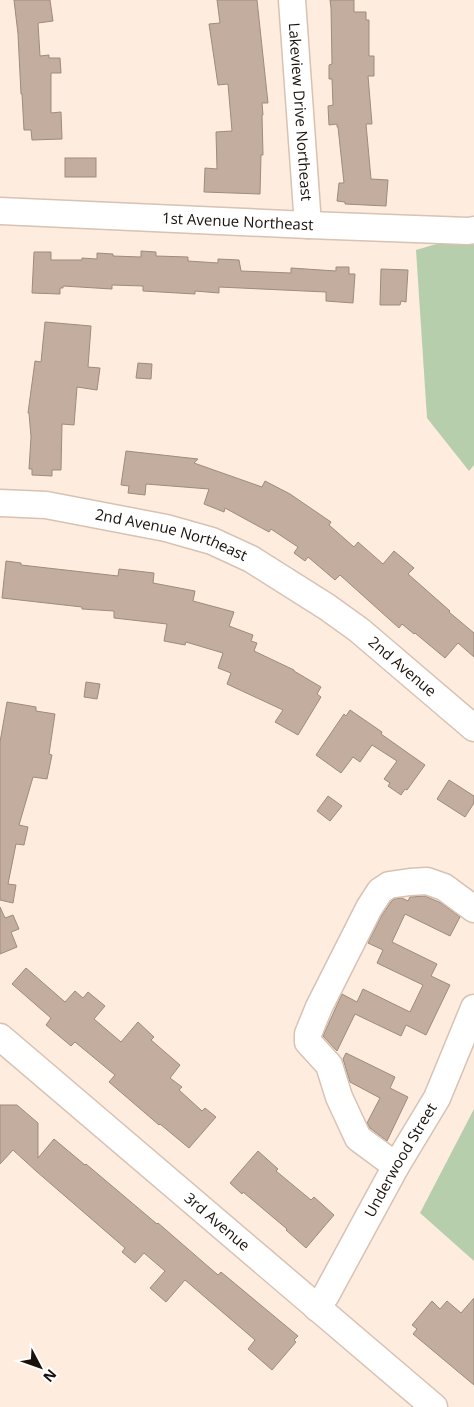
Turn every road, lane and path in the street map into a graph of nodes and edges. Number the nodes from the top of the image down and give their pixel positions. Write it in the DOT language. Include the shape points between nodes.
graph roads {
  1 [pos="292,0"];
  2 [pos="0,211"];
  3 [pos="308,225"];
  4 [pos="474,230"];
  5 [pos="0,503"];
  6 [pos="328,608"];
  7 [pos="474,728"];
  8 [pos="474,910"];
  9 [pos="474,1008"];
  10 [pos="0,1037"];
  11 [pos="396,1166"];
  12 [pos="317,1308"];
  13 [pos="434,1407"];
  1 -- 3 [label="street, Lakeview Drive Northeast"];
  2 -- 3 [label="street, 1st Avenue Northeast"];
  3 -- 4 [label="street, 1st Avenue Northeast"];
  5 -- 6 [label="street, 2nd Avenue Northeast" via="46,505 166,528 212,541 251,559"];
  6 -- 7 [label="street, 2nd Avenue" via="359,630"];
  8 -- 11 [label="street" via="444,887 426,881 389,885 380,891 368,908 308,1034 308,1042 329,1065 339,1097 358,1138"];
  9 -- 11 [label="street, Underwood Street" via="437,1098"];
  10 -- 12 [label="street, 3rd Avenue"];
  11 -- 12 [label="street, Underwood Street"];
  12 -- 13 [label="street, 3rd Avenue"];
}
